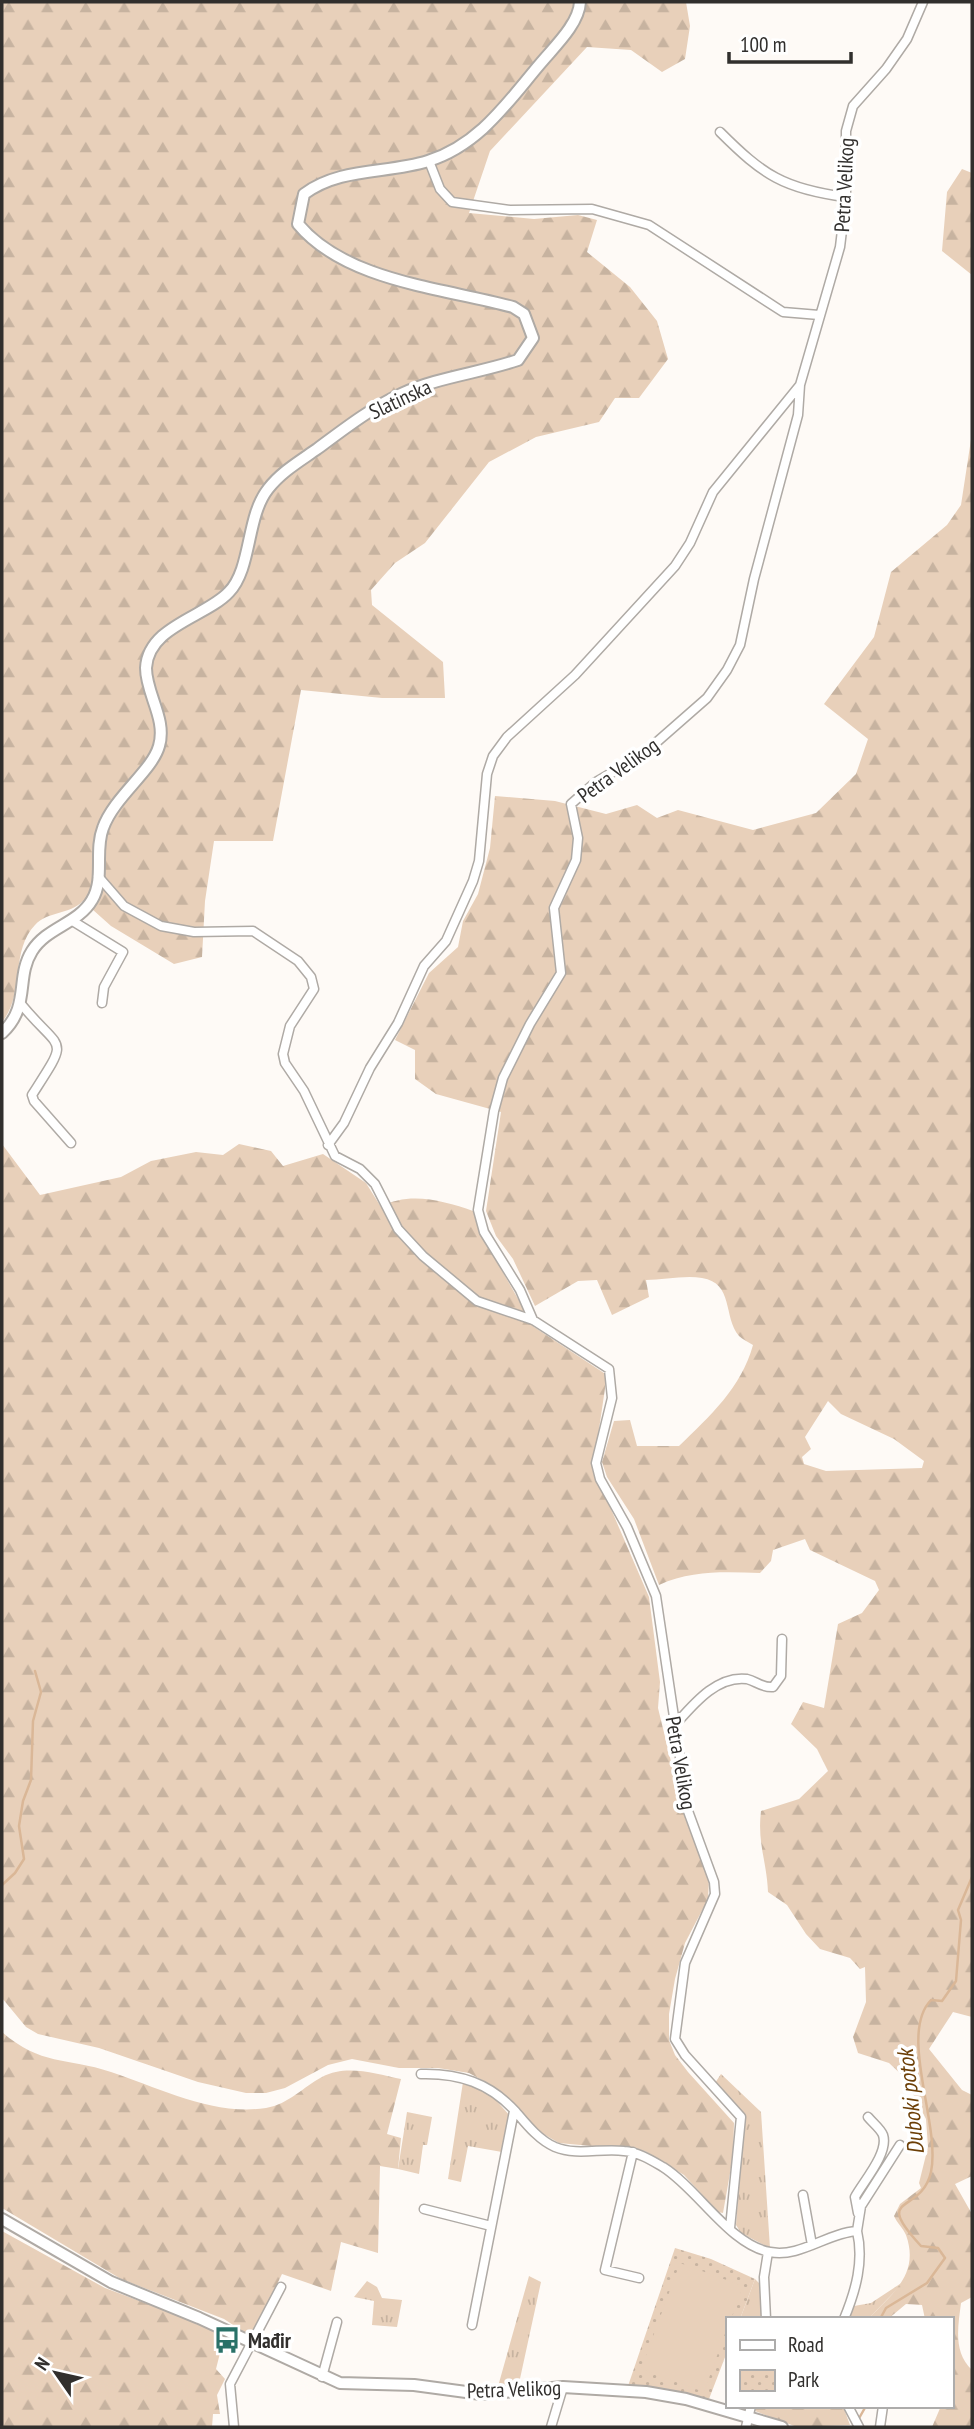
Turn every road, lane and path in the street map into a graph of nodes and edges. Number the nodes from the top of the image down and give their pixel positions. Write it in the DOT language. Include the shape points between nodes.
graph roads {
  1 [pos="580,2"];
  2 [pos="923,2"];
  3 [pos="720,132"];
  4 [pos="429,161"];
  5 [pos="846,197"];
  6 [pos="819,314"];
  7 [pos="800,385"];
  8 [pos="98,876"];
  9 [pos="71,920"];
  10 [pos="102,1003"];
  11 [pos="21,1004"];
  12 [pos="2,1033"];
  13 [pos="71,1143"];
  14 [pos="328,1145"];
  15 [pos="533,1320"];
  16 [pos="782,1639"];
  17 [pos="674,1726"];
  18 [pos="421,2074"];
  19 [pos="514,2110"];
  20 [pos="868,2117"];
  21 [pos="900,2146"];
  22 [pos="633,2152"];
  23 [pos="803,2195"];
  24 [pos="424,2209"];
  25 [pos="858,2213"];
  26 [pos="2,2219"];
  27 [pos="491,2226"];
  28 [pos="730,2228"];
  29 [pos="857,2231"];
  30 [pos="812,2245"];
  31 [pos="768,2252"];
  32 [pos="639,2278"];
  33 [pos="281,2287"];
  34 [pos="766,2317"];
  35 [pos="845,2317"];
  36 [pos="337,2322"];
  37 [pos="472,2325"];
  38 [pos="251,2343"];
  39 [pos="322,2377"];
  40 [pos="563,2387"];
  41 [pos="849,2408"];
  42 [pos="883,2408"];
  43 [pos="749,2416"];
  44 [pos="857,2425"];
  45 [pos="234,2427"];
  46 [pos="551,2427"];
  47 [pos="782,2427"];
  48 [pos="880,2427"];
  1 -- 4 [label="street, Slatinska" via="567,32 484,131"];
  2 -- 5 [label="street, Petra Velikog" via="887,69 853,106 846,131"];
  3 -- 5 [label="street" via="765,174 821,194"];
  4 -- 6 [label="street" via="440,190 452,202 510,210 592,209 649,225 783,312"];
  4 -- 8 [label="street, Slatinska" via="316,184 304,194 299,224 312,240 341,258 413,285 513,307 524,314 533,338 518,360 401,394 361,417 283,473 267,490 256,510 236,582 228,593 163,636 152,649 146,668 162,730 159,747 118,799 104,825 98,843"];
  5 -- 6 [label="street, Petra Velikog" via="840,247"];
  6 -- 7 [label="street, Petra Velikog"];
  7 -- 14 [label="street, Petra Velikog" via="713,492 675,566 493,756 473,881 446,942 424,966 398,1023"];
  7 -- 15 [label="street, Petra Velikog" via="798,415 740,645 727,670 707,698 651,748 570,804 578,838 576,860 554,908 561,973 503,1078 478,1210 484,1232"];
  8 -- 9 [label="street, Slatinska" via="93,900"];
  8 -- 14 [label="street, Petra Velikog" via="124,906 161,926 194,932 253,931 304,967 314,989 290,1026 283,1054"];
  9 -- 10 [label="street" via="123,952 104,987"];
  9 -- 11 [label="street, Slatinska" via="45,935 31,953"];
  11 -- 12 [label="street, Slatinska"];
  11 -- 13 [label="street" via="55,1039 58,1050 32,1095 34,1101"];
  14 -- 15 [label="street, Petra Velikog" via="335,1156 360,1169 375,1184 398,1229 423,1256 477,1301"];
  15 -- 17 [label="street, Petra Velikog" via="610,1369 612,1398 596,1463 656,1596"];
  16 -- 17 [label="street" via="780,1676 773,1687 748,1679 725,1681 695,1702"];
  17 -- 28 [label="street, Petra Velikog" via="688,1811 715,1894 685,1963 675,2039 741,2118"];
  18 -- 19 [label="street" via="469,2079"];
  19 -- 22 [label="street" via="542,2140 562,2150"];
  19 -- 27 [label="street"];
  20 -- 25 [label="street" via="882,2132 883,2142 855,2197"];
  21 -- 25 [label="street"];
  22 -- 28 [label="street" via="683,2181"];
  22 -- 32 [label="street" via="605,2270"];
  23 -- 30 [label="street"];
  24 -- 27 [label="street"];
  25 -- 29 [label="street"];
  26 -- 38 [label="street, Petra Velikog" via="111,2282"];
  27 -- 37 [label="street"];
  28 -- 31 [label="street" via="744,2241"];
  29 -- 30 [label="street"];
  29 -- 35 [label="street" via="859,2266"];
  30 -- 31 [label="street"];
  31 -- 34 [label="street"];
  33 -- 38 [label="street"];
  36 -- 39 [label="street"];
  38 -- 39 [label="street, Petra Velikog"];
  38 -- 45 [label="street" via="230,2384"];
  39 -- 40 [label="street, Petra Velikog" via="340,2383 414,2385 481,2395"];
  40 -- 43 [label="street, Petra Velikog" via="667,2395"];
  40 -- 46 [label="street"];
  41 -- 44 [label="street"];
  42 -- 48 [label="street"];
  43 -- 47 [label="street, Petra Velikog"];
}
